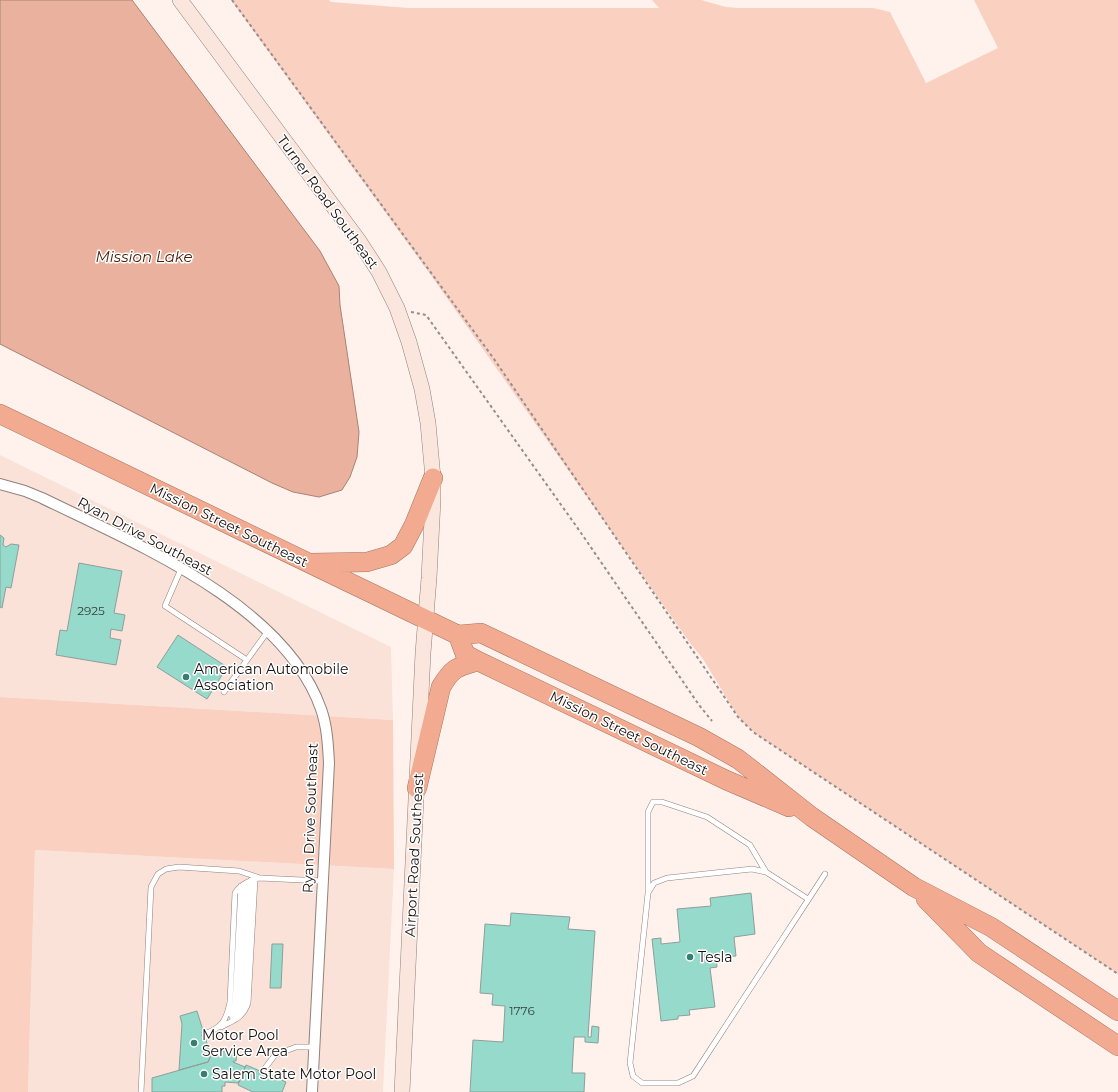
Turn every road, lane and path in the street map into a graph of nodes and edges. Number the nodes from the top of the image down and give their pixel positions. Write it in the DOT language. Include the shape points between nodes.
graph roads {
  1 [pos="180,0"];
  2 [pos="232,0"];
  3 [pos="397,308"];
  4 [pos="0,414"];
  5 [pos="433,478"];
  6 [pos="0,484"];
  7 [pos="306,563"];
  8 [pos="181,569"];
  9 [pos="425,619"];
  10 [pos="268,631"];
  11 [pos="458,635"];
  12 [pos="247,660"];
  13 [pos="478,661"];
  14 [pos="224,692"];
  15 [pos="712,722"];
  16 [pos="417,788"];
  17 [pos="812,817"];
  18 [pos="766,872"];
  19 [pos="825,874"];
  20 [pos="251,881"];
  21 [pos="323,881"];
  22 [pos="914,887"];
  23 [pos="648,893"];
  24 [pos="808,899"];
  25 [pos="1118,974"];
  26 [pos="1118,1011"];
  27 [pos="220,1027"];
  28 [pos="204,1034"];
  29 [pos="1118,1046"];
  30 [pos="314,1047"];
  31 [pos="262,1072"];
  32 [pos="141,1092"];
  33 [pos="312,1092"];
  34 [pos="402,1092"];
  1 -- 3 [label="main road, Turner Road Southeast" via="359,241 379,272"];
  2 -- 25 [label="path" via="494,359 738,717 753,732"];
  3 -- 5 [label="main road, Turner Road Southeast" via="422,389"];
  3 -- 15 [label="path" via="426,315"];
  4 -- 7 [label="highway, Mission Street Southeast"];
  5 -- 7 [label="highway" via="403,546 391,555 367,562"];
  5 -- 9 [label="main road, Turner Road Southeast" via="432,531"];
  6 -- 8 [label="street, Ryan Drive Southeast" via="25,490"];
  7 -- 9 [label="highway, Mission Street Southeast"];
  8 -- 10 [label="street, Ryan Drive Southeast" via="208,584"];
  8 -- 12 [label="lane" via="165,606"];
  9 -- 11 [label="highway, Mission Street Southeast"];
  9 -- 16 [label="main road, Airport Road Southeast"];
  10 -- 12 [label="lane"];
  10 -- 21 [label="street, Ryan Drive Southeast" via="295,660 313,691 325,720 329,763"];
  11 -- 13 [label="highway, Mission Street Southeast" via="465,654"];
  11 -- 17 [label="highway, Mission Street Southeast" via="481,633 699,737 738,759"];
  12 -- 14 [label="lane"];
  13 -- 16 [label="highway" via="456,668 448,674 441,687"];
  13 -- 17 [label="highway, Mission Street Southeast" via="726,780"];
  16 -- 34 [label="main road, Airport Road Southeast"];
  17 -- 22 [label="highway, Mission Street Southeast"];
  18 -- 23 [label="lane" via="752,869 667,878 654,883"];
  18 -- 23 [label="lane" via="750,845 707,817 662,802 653,802 648,812"];
  18 -- 24 [label="lane"];
  19 -- 24 [label="lane"];
  20 -- 21 [label="lane"];
  20 -- 27 [label="lane" via="235,1003 233,1010"];
  20 -- 27 [label="lane" via="244,1003 235,1017"];
  20 -- 32 [label="lane" via="239,871 179,867 166,869 158,874 151,887"];
  21 -- 30 [label="street, Ryan Drive Southeast"];
  22 -- 26 [label="highway, Mission Street Southeast" via="991,927"];
  22 -- 29 [label="highway, Mission Street Southeast" via="979,953"];
  23 -- 24 [label="lane" via="630,1063 633,1076 642,1083 678,1083 693,1076"];
  27 -- 28 [label="lane"];
  30 -- 31 [label="lane" via="296,1047 275,1055"];
  30 -- 33 [label="street, Ryan Drive Southeast"];
}
